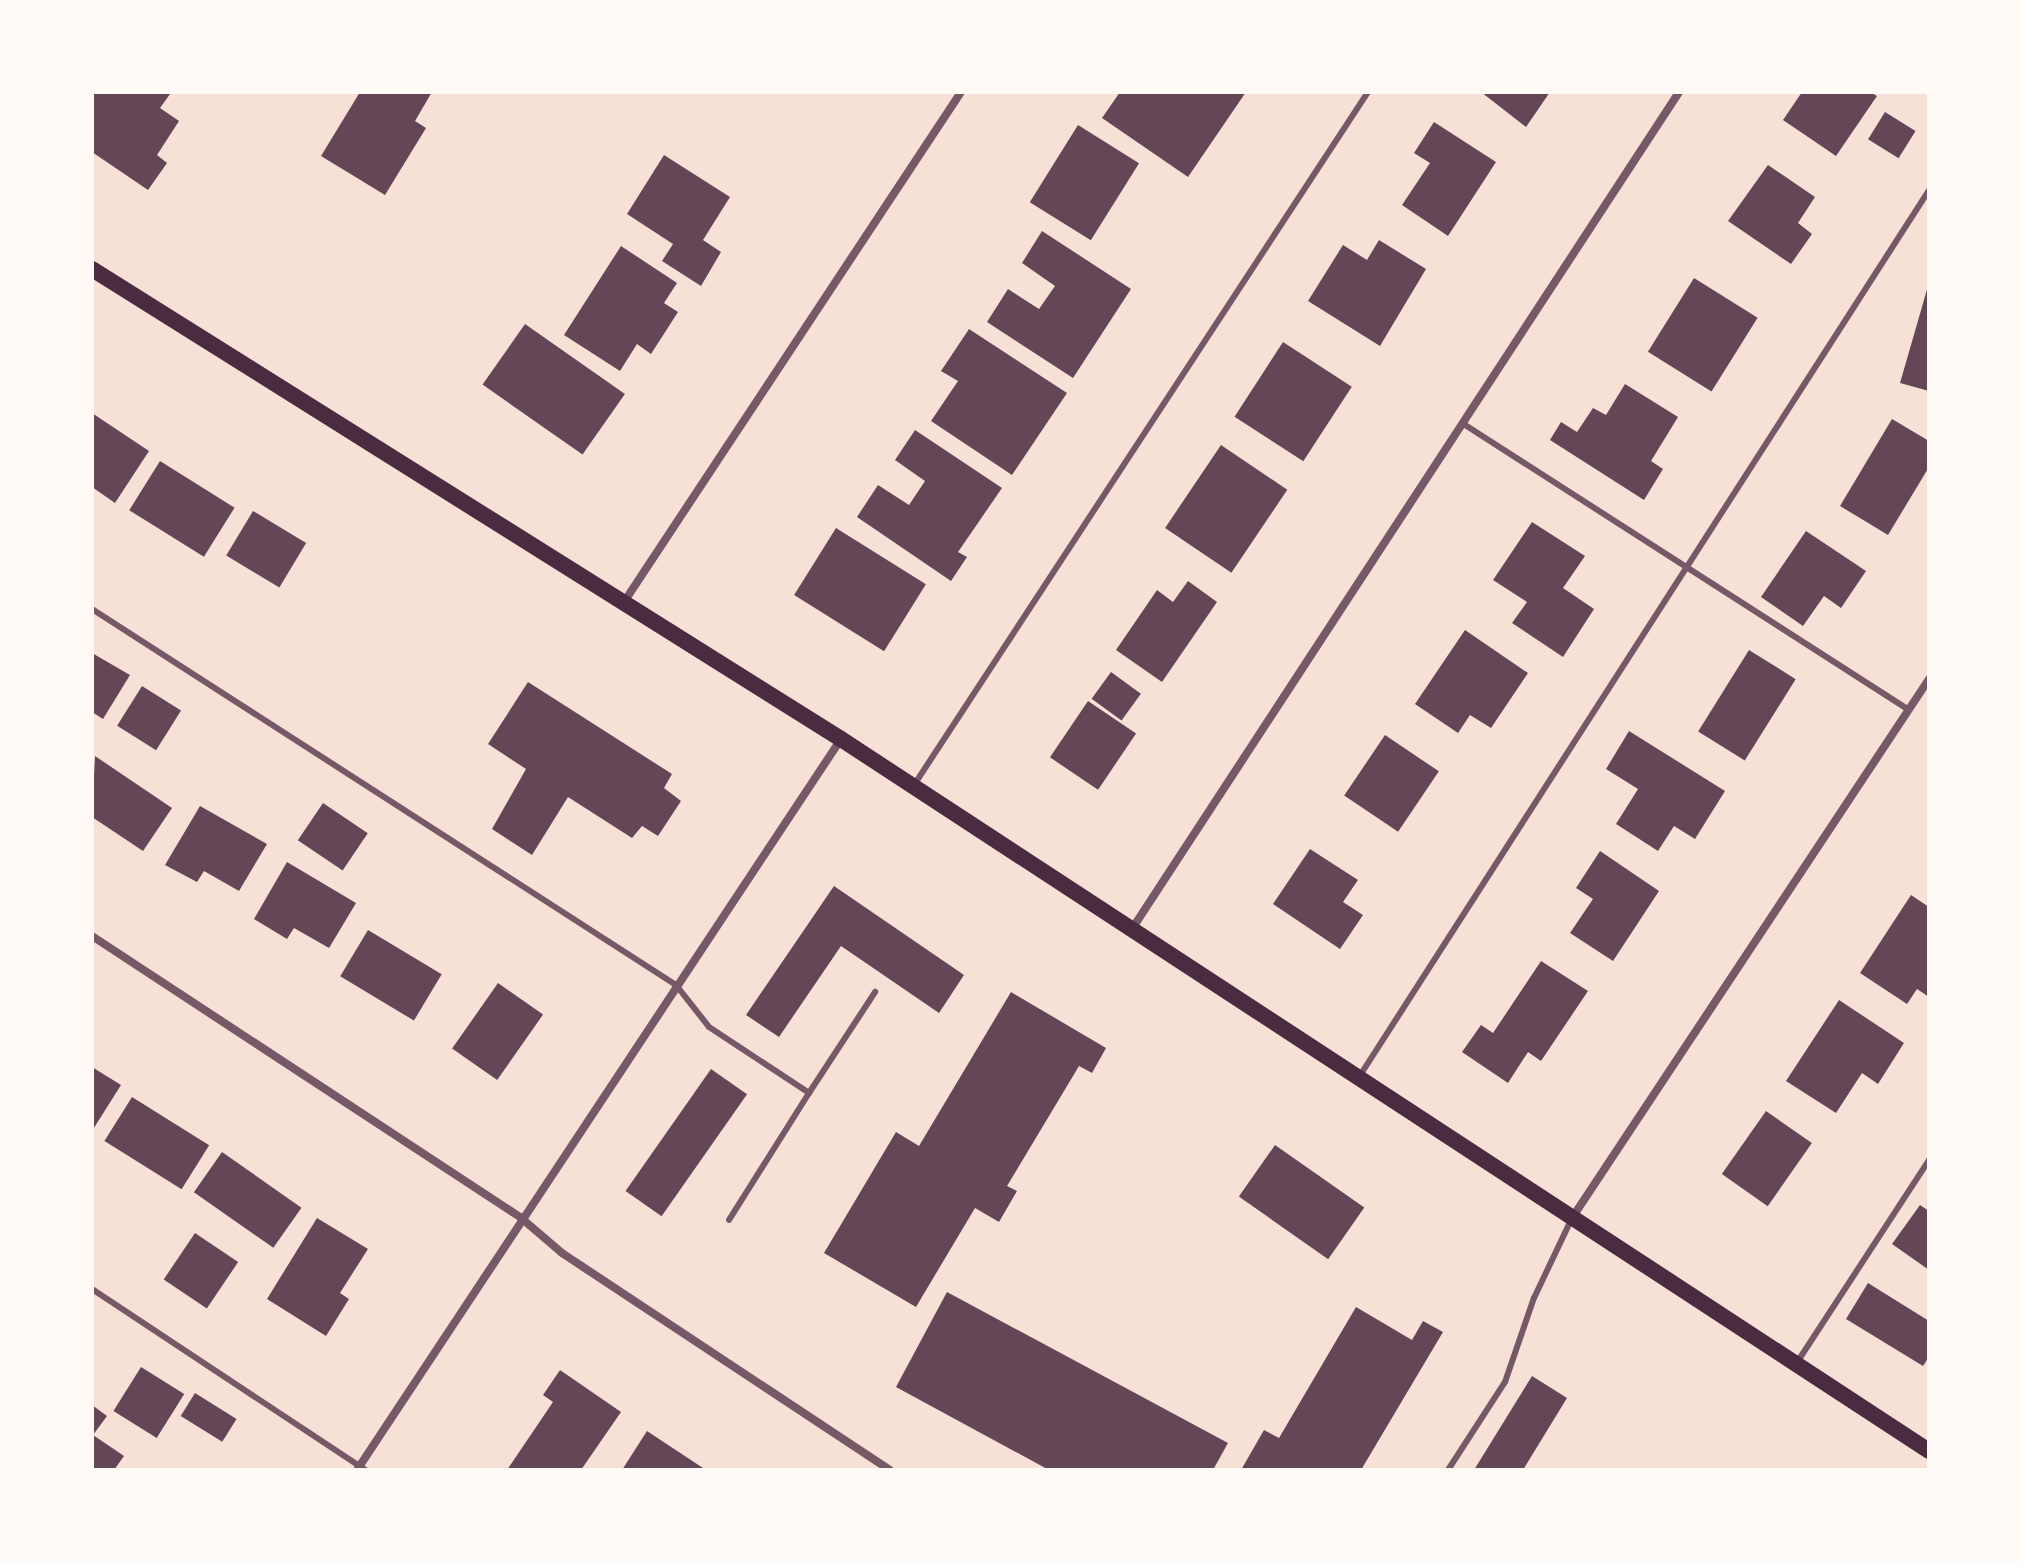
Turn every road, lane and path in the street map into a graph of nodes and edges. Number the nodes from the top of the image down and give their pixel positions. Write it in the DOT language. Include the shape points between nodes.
graph roads {
  1 [pos="961,92"];
  2 [pos="1368,92"];
  3 [pos="1679,92"];
  4 [pos="1929,190"];
  5 [pos="92,269"];
  6 [pos="1462,423"];
  7 [pos="1686,567"];
  8 [pos="624,602"];
  9 [pos="92,609"];
  10 [pos="1929,679"];
  11 [pos="1909,710"];
  12 [pos="841,739"];
  13 [pos="912,787"];
  14 [pos="1132,929"];
  15 [pos="92,936"];
  16 [pos="676,985"];
  17 [pos="875,992"];
  18 [pos="1359,1077"];
  19 [pos="809,1093"];
  20 [pos="1929,1160"];
  21 [pos="520,1217"];
  22 [pos="1572,1218"];
  23 [pos="729,1220"];
  24 [pos="92,1289"];
  25 [pos="1796,1364"];
  26 [pos="1929,1451"];
  27 [pos="360,1469"];
  28 [pos="890,1470"];
  29 [pos="1448,1470"];
  1 -- 8 [label="street"];
  2 -- 13 [label="lane"];
  3 -- 6 [label="street"];
  4 -- 7 [label="lane"];
  5 -- 8 [label="main road"];
  6 -- 7 [label="lane"];
  6 -- 14 [label="street"];
  7 -- 11 [label="lane"];
  7 -- 18 [label="lane"];
  8 -- 12 [label="main road"];
  9 -- 16 [label="lane"];
  10 -- 11 [label="street"];
  11 -- 22 [label="street"];
  12 -- 13 [label="main road"];
  12 -- 16 [label="street"];
  13 -- 14 [label="main road"];
  14 -- 18 [label="main road"];
  15 -- 21 [label="street"];
  16 -- 19 [label="lane" via="709,1027"];
  16 -- 21 [label="street"];
  17 -- 19 [label="lane"];
  18 -- 22 [label="main road"];
  19 -- 23 [label="lane"];
  20 -- 25 [label="lane"];
  21 -- 27 [label="street"];
  21 -- 28 [label="street" via="562,1253"];
  22 -- 25 [label="main road"];
  22 -- 29 [label="lane" via="1534,1298 1505,1382"];
  24 -- 27 [label="lane"];
  25 -- 26 [label="main road"];
}
